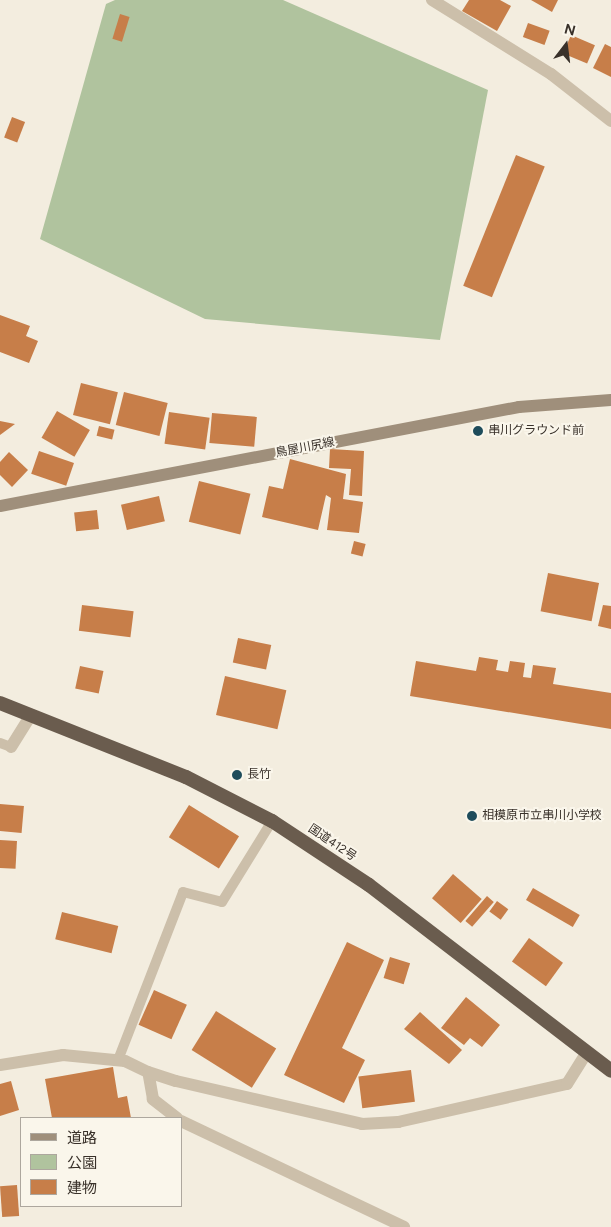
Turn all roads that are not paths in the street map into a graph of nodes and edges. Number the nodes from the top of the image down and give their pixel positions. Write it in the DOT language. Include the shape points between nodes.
graph roads {
  1 [pos="432,0"];
  2 [pos="611,121"];
  3 [pos="611,400"];
  4 [pos="0,506"];
  5 [pos="0,703"];
  6 [pos="31,715"];
  7 [pos="6,745"];
  8 [pos="272,821"];
  9 [pos="586,1054"];
  10 [pos="118,1060"];
  11 [pos="0,1065"];
  12 [pos="611,1071"];
  13 [pos="148,1072"];
  14 [pos="176,1117"];
  15 [pos="182,1121"];
  16 [pos="404,1227"];
  1 -- 2 [label="street" via="551,74"];
  3 -- 4 [label="main road, 鳥屋川尻線" via="519,407"];
  5 -- 6 [label="highway, 国道412号"];
  6 -- 7 [label="street"];
  6 -- 8 [label="highway, 国道412号" via="186,778"];
  8 -- 9 [label="highway, 国道412号" via="369,885"];
  8 -- 10 [label="lane" via="222,902 183,892"];
  9 -- 12 [label="highway, 国道412号"];
  9 -- 13 [label="street" via="567,1084 398,1122 362,1124"];
  10 -- 11 [label="street" via="63,1055"];
  10 -- 13 [label="street"];
  13 -- 14 [label="street" via="153,1099"];
  15 -- 16 [label="street"];
}
